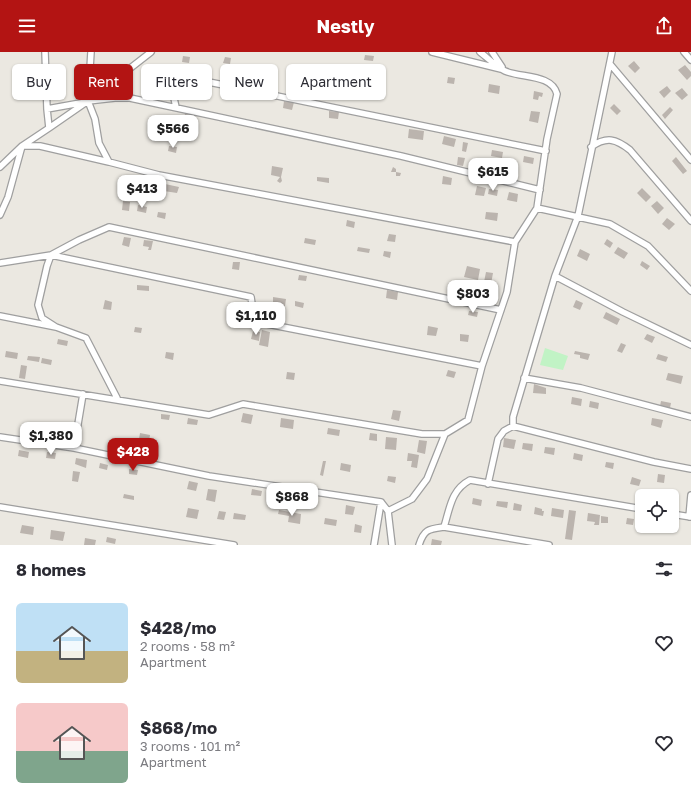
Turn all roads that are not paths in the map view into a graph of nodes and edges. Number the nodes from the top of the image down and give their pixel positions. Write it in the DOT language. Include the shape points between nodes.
graph roads {
  1 [pos="45,52"];
  2 [pos="91,52"];
  3 [pos="150,52"];
  4 [pos="432,52"];
  5 [pos="480,52"];
  6 [pos="492,52"];
  7 [pos="612,52"];
  8 [pos="684,52"];
  9 [pos="691,60"];
  10 [pos="610,64"];
  11 [pos="505,70"];
  12 [pos="88,101"];
  13 [pos="176,107"];
  14 [pos="47,109"];
  15 [pos="49,128"];
  16 [pos="22,146"];
  17 [pos="591,147"];
  18 [pos="546,151"];
  19 [pos="691,160"];
  20 [pos="109,162"];
  21 [pos="0,167"];
  22 [pos="540,190"];
  23 [pos="537,208"];
  24 [pos="0,215"];
  25 [pos="578,216"];
  26 [pos="691,221"];
  27 [pos="515,242"];
  28 [pos="51,255"];
  29 [pos="0,263"];
  30 [pos="556,276"];
  31 [pos="691,291"];
  32 [pos="501,310"];
  33 [pos="0,316"];
  34 [pos="56,327"];
  35 [pos="691,345"];
  36 [pos="482,366"];
  37 [pos="524,378"];
  38 [pos="0,380"];
  39 [pos="83,394"];
  40 [pos="117,398"];
  41 [pos="691,417"];
  42 [pos="513,426"];
  43 [pos="445,434"];
  44 [pos="0,437"];
  45 [pos="74,448"];
  46 [pos="691,469"];
  47 [pos="488,484"];
  48 [pos="691,495"];
  49 [pos="381,502"];
  50 [pos="0,507"];
  51 [pos="635,508"];
  52 [pos="388,511"];
  53 [pos="679,515"];
  54 [pos="690,517"];
  55 [pos="444,527"];
  56 [pos="234,545"];
  57 [pos="374,545"];
  58 [pos="392,545"];
  59 [pos="419,545"];
  60 [pos="549,545"];
  1 -- 14 [label="street"];
  2 -- 12 [label="street"];
  3 -- 12 [label="street"];
  4 -- 11 [label="street"];
  5 -- 11 [label="street"];
  6 -- 11 [label="street"];
  7 -- 10 [label="street"];
  8 -- 9 [label="street"];
  10 -- 17 [label="street"];
  10 -- 19 [label="street"];
  11 -- 18 [label="street" via="548,82 555,87 557,94"];
  12 -- 13 [label="street" via="130,98"];
  12 -- 14 [label="street"];
  12 -- 15 [label="street"];
  12 -- 20 [label="street" via="95,119 99,143"];
  13 -- 18 [label="street" via="172,94 175,81 184,75"];
  13 -- 22 [label="street" via="401,156"];
  14 -- 15 [label="street"];
  15 -- 16 [label="street"];
  16 -- 20 [label="street" via="40,146"];
  16 -- 21 [label="street"];
  16 -- 24 [label="street" via="8,197"];
  17 -- 25 [label="street"];
  17 -- 26 [label="street" via="599,141 609,139 620,142 630,150"];
  18 -- 22 [label="street"];
  20 -- 27 [label="street" via="159,175"];
  22 -- 23 [label="street"];
  23 -- 25 [label="street"];
  23 -- 27 [label="street"];
  25 -- 30 [label="street"];
  25 -- 31 [label="street" via="610,224 648,246"];
  27 -- 32 [label="street" via="507,292"];
  28 -- 29 [label="street"];
  28 -- 32 [label="street" via="109,227"];
  28 -- 34 [label="street" via="38,305 42,318"];
  28 -- 36 [label="street" via="251,297 257,322"];
  30 -- 35 [label="street"];
  30 -- 37 [label="street"];
  32 -- 36 [label="street"];
  33 -- 34 [label="street"];
  34 -- 40 [label="street" via="86,338"];
  36 -- 43 [label="street" via="468,420"];
  37 -- 41 [label="street" via="581,388"];
  37 -- 42 [label="street" via="513,417"];
  38 -- 39 [label="street"];
  39 -- 40 [label="street"];
  39 -- 45 [label="street"];
  40 -- 43 [label="street" via="209,415 243,404 422,434"];
  42 -- 46 [label="street"];
  42 -- 47 [label="street" via="504,431 498,439"];
  43 -- 52 [label="street" via="427,479 412,499"];
  44 -- 45 [label="street"];
  45 -- 49 [label="street" via="209,476"];
  47 -- 51 [label="street"];
  47 -- 55 [label="street" via="470,480 460,485 454,493"];
  48 -- 54 [label="street"];
  49 -- 52 [label="street"];
  49 -- 57 [label="street"];
  50 -- 56 [label="street"];
  52 -- 58 [label="street"];
  53 -- 54 [label="street"];
  55 -- 59 [label="street" via="430,529 422,535"];
  55 -- 60 [label="street"];
}
